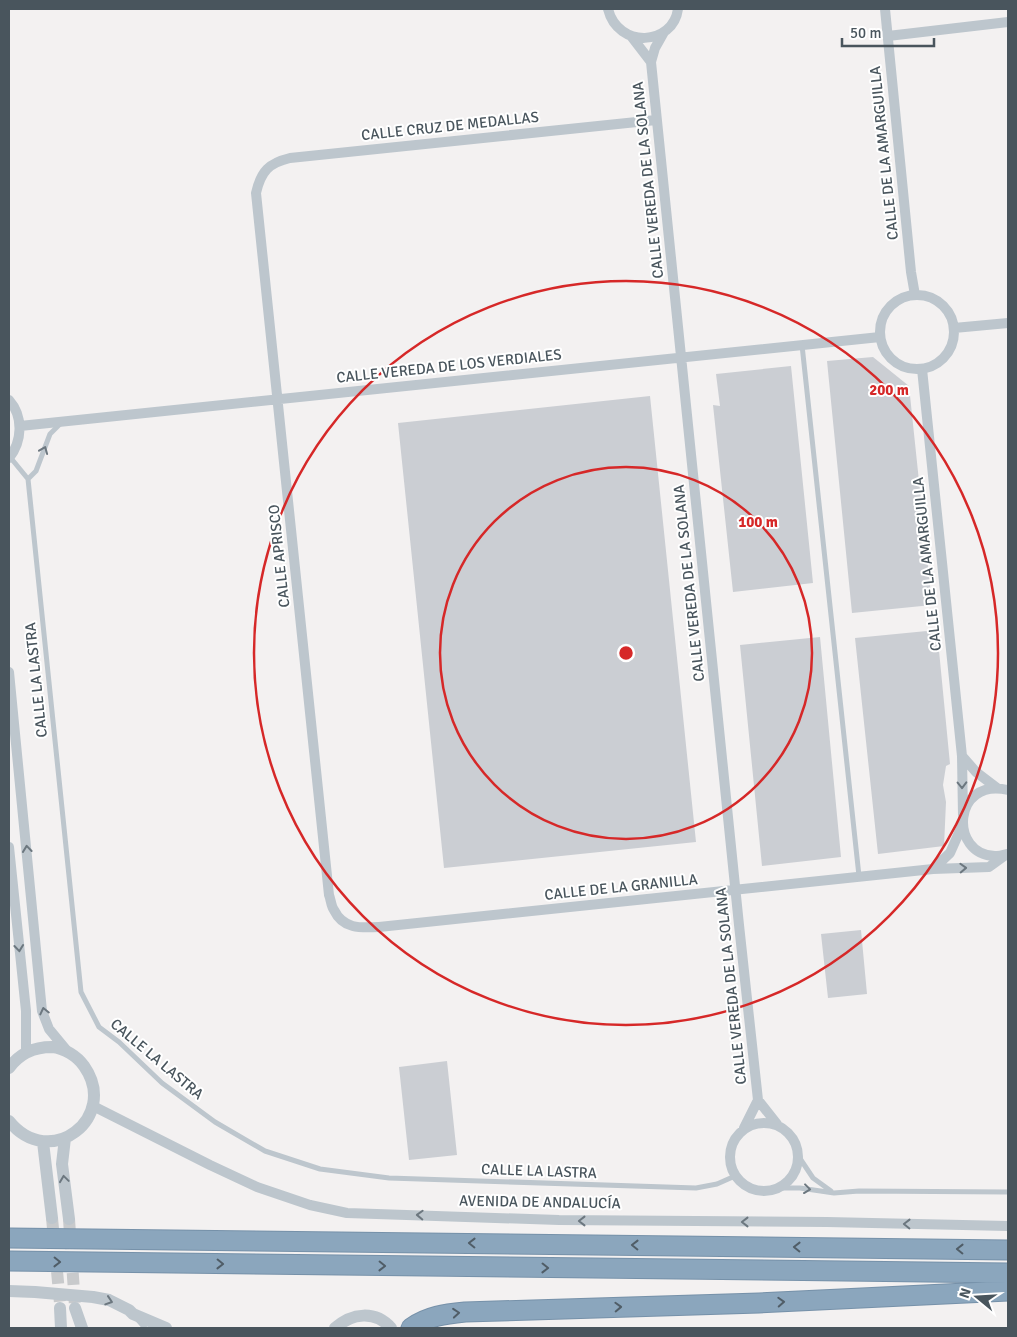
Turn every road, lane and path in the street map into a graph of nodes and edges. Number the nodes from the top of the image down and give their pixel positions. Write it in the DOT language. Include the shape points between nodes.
graph roads {
  1 [pos="608,9"];
  2 [pos="678,9"];
  3 [pos="885,9"];
  4 [pos="1008,22"];
  5 [pos="664,32"];
  6 [pos="631,36"];
  7 [pos="888,36"];
  8 [pos="651,62"];
  9 [pos="656,120"];
  10 [pos="258,183"];
  11 [pos="915,295"];
  12 [pos="1008,323"];
  13 [pos="954,328"];
  14 [pos="880,336"];
  15 [pos="802,345"];
  16 [pos="680,357"];
  17 [pos="922,369"];
  18 [pos="9,400"];
  19 [pos="278,400"];
  20 [pos="62,422"];
  21 [pos="20,426"];
  22 [pos="9,458"];
  23 [pos="28,479"];
  24 [pos="9,672"];
  25 [pos="962,756"];
  26 [pos="997,788"];
  27 [pos="1008,790"];
  28 [pos="963,815"];
  29 [pos="962,826"];
  30 [pos="9,847"];
  31 [pos="1008,854"];
  32 [pos="933,869"];
  33 [pos="859,877"];
  34 [pos="736,889"];
  35 [pos="343,923"];
  36 [pos="26,1052"];
  37 [pos="68,1052"];
  38 [pos="9,1068"];
  39 [pos="758,1100"];
  40 [pos="93,1106"];
  41 [pos="9,1121"];
  42 [pos="777,1124"];
  43 [pos="744,1128"];
  44 [pos="65,1138"];
  45 [pos="43,1142"];
  46 [pos="799,1157"];
  47 [pos="735,1176"];
  48 [pos="780,1188"];
  49 [pos="1008,1192"];
  50 [pos="834,1193"];
  51 [pos="52,1218"];
  52 [pos="69,1219"];
  53 [pos="1008,1226"];
  54 [pos="9,1238"];
  55 [pos="1008,1250"];
  56 [pos="9,1261"];
  57 [pos="1008,1273"];
  58 [pos="9,1291"];
  59 [pos="1008,1291"];
  60 [pos="60,1308"];
  61 [pos="75,1308"];
  62 [pos="133,1314"];
  63 [pos="61,1328"];
  64 [pos="82,1328"];
  65 [pos="145,1328"];
  66 [pos="166,1328"];
  67 [pos="335,1328"];
  68 [pos="391,1328"];
  69 [pos="411,1328"];
  1 -- 6 [label="street, CALLE VEREDA DE LA SOLANA" via="613,22"];
  2 -- 5 [label="street, CALLE VEREDA DE LA SOLANA" via="672,24"];
  3 -- 7 [label="street, CALLE DE LA AMARGUILLA"];
  4 -- 7 [label="street"];
  5 -- 6 [label="street" via="653,37"];
  5 -- 8 [label="street, CALLE VEREDA DE LA SOLANA"];
  6 -- 8 [label="street, CALLE VEREDA DE LA SOLANA"];
  7 -- 11 [label="street, CALLE DE LA AMARGUILLA"];
  8 -- 9 [label="street, CALLE VEREDA DE LA SOLANA"];
  9 -- 10 [label="street, CALLE CRUZ DE MEDALLAS" via="290,158 265,170"];
  9 -- 16 [label="street, CALLE VEREDA DE LA SOLANA"];
  10 -- 19 [label="street, CALLE APRISCO" via="256,193"];
  11 -- 13 [label="street" via="929,296 941,303 950,314"];
  11 -- 14 [label="street" via="900,299 889,308"];
  12 -- 13 [label="street"];
  13 -- 17 [label="street" via="953,342 947,355"];
  14 -- 15 [label="street, CALLE VEREDA DE LOS VERDIALES"];
  14 -- 17 [label="street" via="885,350 895,362 908,368"];
  15 -- 16 [label="street, CALLE VEREDA DE LOS VERDIALES"];
  15 -- 33 [label="lane"];
  16 -- 19 [label="street, CALLE VEREDA DE LOS VERDIALES"];
  16 -- 34 [label="street, CALLE VEREDA DE LA SOLANA"];
  17 -- 25 [label="street, CALLE DE LA AMARGUILLA"];
  18 -- 21 [label="street"];
  19 -- 20 [label="street, CALLE VEREDA DE LOS VERDIALES"];
  19 -- 35 [label="street, CALLE APRISCO" via="329,895"];
  20 -- 21 [label="street, CALLE VEREDA DE LOS VERDIALES"];
  23 -- 20 [label="lane, one-way" via="36,470 50,434"];
  21 -- 22 [label="street" via="16,448"];
  22 -- 23 [label="lane"];
  23 -- 47 [label="lane, CALLE LA LASTRA" via="81,992 99,1027 120,1042 162,1084 216,1122 265,1151 320,1169 389,1178 696,1188"];
  37 -- 24 [label="street, one-way" via="49,1029 42,1011"];
  25 -- 26 [label="street"];
  25 -- 28 [label="street, CALLE DE LA AMARGUILLA, one-way"];
  26 -- 27 [label="street"];
  26 -- 28 [label="street" via="975,795"];
  28 -- 29 [label="street, CALLE DE LA AMARGUILLA"];
  29 -- 31 [label="street" via="973,847 995,856"];
  29 -- 32 [label="street" via="950,853"];
  30 -- 36 [label="street, one-way" via="26,1011"];
  32 -- 31 [label="street, CALLE DE LA GRANILLA, one-way" via="989,867"];
  32 -- 33 [label="street, CALLE DE LA GRANILLA"];
  33 -- 34 [label="street, CALLE DE LA GRANILLA"];
  34 -- 35 [label="street, CALLE DE LA GRANILLA" via="378,927 360,928"];
  34 -- 39 [label="street, CALLE VEREDA DE LA SOLANA"];
  36 -- 37 [label="street" via="54,1048"];
  36 -- 38 [label="street"];
  37 -- 40 [label="street" via="81,1061 90,1074"];
  39 -- 42 [label="street, CALLE VEREDA DE LA SOLANA"];
  39 -- 43 [label="street, CALLE VEREDA DE LA SOLANA"];
  40 -- 44 [label="street" via="88,1120"];
  53 -- 40 [label="street, AVENIDA DE ANDALUCÍA, one-way" via="559,1220 347,1213 310,1205 257,1187"];
  41 -- 45 [label="street" via="16,1130"];
  42 -- 43 [label="street" via="760,1122"];
  42 -- 46 [label="street, CALLE VEREDA DE LA SOLANA" via="793,1137"];
  43 -- 47 [label="street, CALLE VEREDA DE LA SOLANA" via="730,1150"];
  44 -- 45 [label="street"];
  52 -- 44 [label="street, one-way" via="62,1164"];
  45 -- 51 [label="street"];
  46 -- 48 [label="street" via="794,1175"];
  46 -- 50 [label="lane" via="813,1178"];
  47 -- 48 [label="street" via="751,1189 770,1191"];
  48 -- 50 [label="lane, one-way"];
  49 -- 50 [label="lane"];
  55 -- 54 [label="highway, one-way"];
  56 -- 57 [label="highway, one-way"];
  58 -- 62 [label="street, one-way" via="93,1297 114,1302"];
  69 -- 59 [label="highway, one-way" via="438,1315 466,1312"];
  60 -- 63 [label="street"];
  61 -- 64 [label="street"];
  62 -- 65 [label="lane"];
  62 -- 66 [label="street"];
  67 -- 68 [label="street" via="352,1317 362,1315 381,1320"];
}
